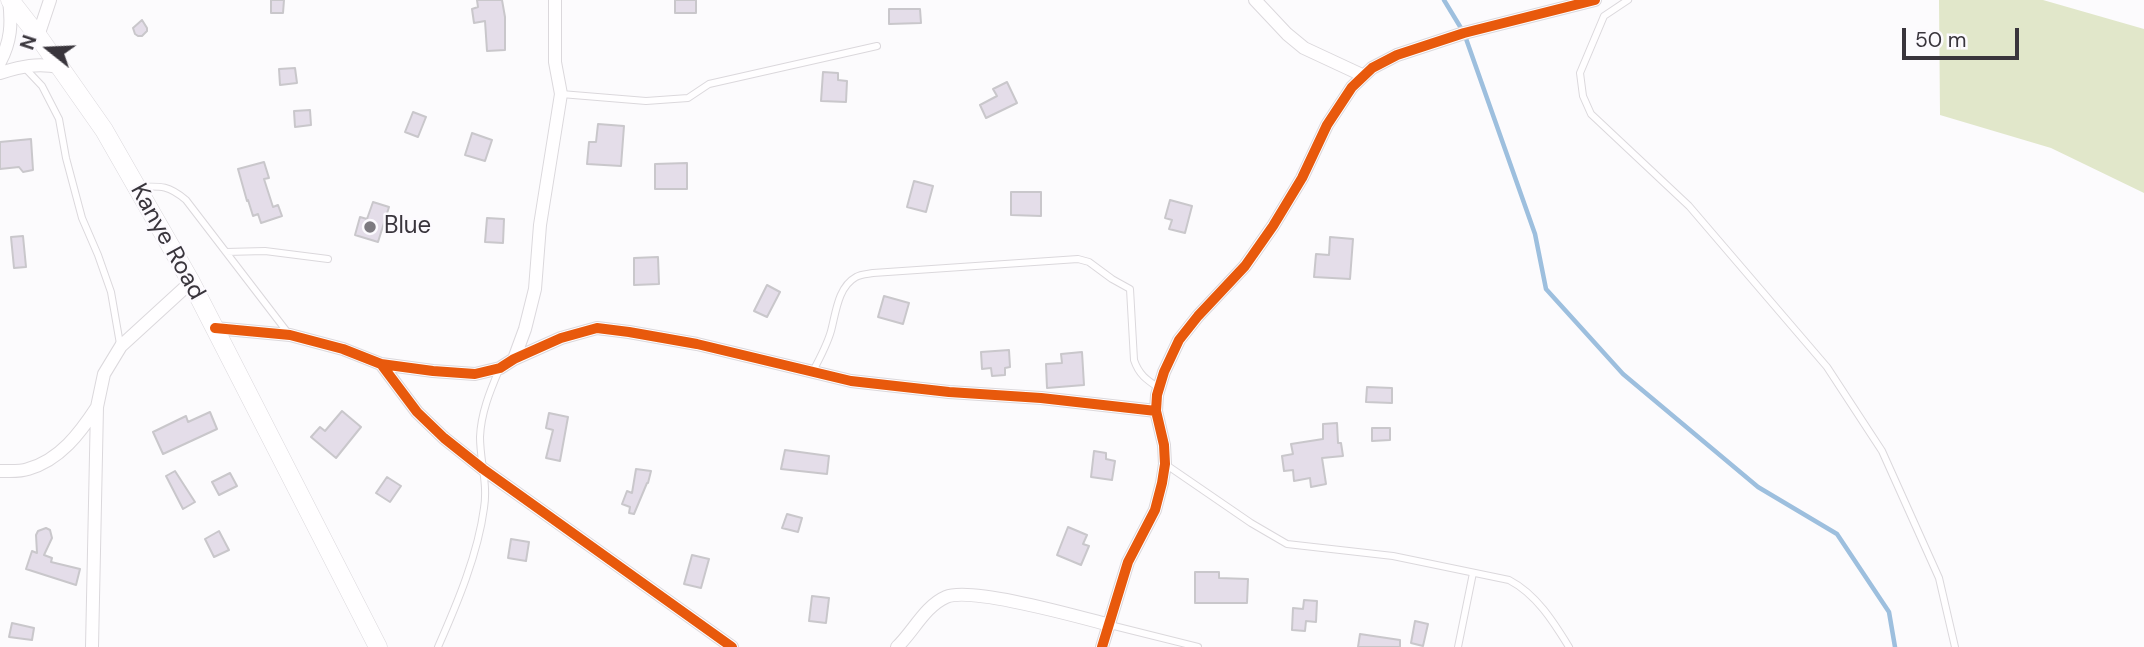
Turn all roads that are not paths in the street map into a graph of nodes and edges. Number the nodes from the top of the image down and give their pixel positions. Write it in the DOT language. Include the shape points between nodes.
graph roads {
  1 [pos="9,0"];
  2 [pos="50,0"];
  3 [pos="555,0"];
  4 [pos="1255,0"];
  5 [pos="1595,0"];
  6 [pos="1628,0"];
  7 [pos="38,36"];
  8 [pos="877,46"];
  9 [pos="0,62"];
  10 [pos="23,66"];
  11 [pos="60,67"];
  12 [pos="0,73"];
  13 [pos="1363,75"];
  14 [pos="561,94"];
  15 [pos="137,187"];
  16 [pos="226,253"];
  17 [pos="328,259"];
  18 [pos="191,282"];
  19 [pos="215,328"];
  20 [pos="290,335"];
  21 [pos="121,346"];
  22 [pos="514,359"];
  23 [pos="382,363"];
  24 [pos="500,368"];
  25 [pos="812,373"];
  26 [pos="1159,388"];
  27 [pos="97,407"];
  28 [pos="1156,411"];
  29 [pos="1165,464"];
  30 [pos="483,469"];
  31 [pos="0,471"];
  32 [pos="1473,573"];
  33 [pos="1110,625"];
  34 [pos="92,647"];
  35 [pos="378,647"];
  36 [pos="438,647"];
  37 [pos="732,647"];
  38 [pos="897,647"];
  39 [pos="1102,647"];
  40 [pos="1198,647"];
  41 [pos="1458,647"];
  42 [pos="1569,647"];
  43 [pos="1955,647"];
  1 -- 7 [label="main road, Kanye Road"];
  1 -- 9 [label="street" via="12,25"];
  2 -- 7 [label="street"];
  3 -- 14 [label="street" via="555,62"];
  4 -- 13 [label="street" via="1304,48"];
  5 -- 13 [label="street" via="1464,33 1397,55"];
  6 -- 43 [label="lane" via="1604,16 1580,73 1591,114 1689,206 1827,367 1882,451 1939,578"];
  7 -- 11 [label="main road, Kanye Road"];
  8 -- 14 [label="lane" via="709,84 688,98 646,101"];
  10 -- 11 [label="street"];
  10 -- 12 [label="street"];
  10 -- 21 [label="lane" via="42,86 59,119 82,218 111,292"];
  11 -- 15 [label="main road, Kanye Road"];
  13 -- 26 [label="street" via="1327,125 1273,226 1245,266 1180,340"];
  14 -- 22 [label="street" via="540,225 535,289"];
  15 -- 16 [label="lane" via="172,189 186,200"];
  15 -- 18 [label="main road, Kanye Road"];
  16 -- 17 [label="lane" via="265,251"];
  16 -- 20 [label="lane"];
  18 -- 19 [label="main road, Kanye Road"];
  18 -- 21 [label="street"];
  19 -- 20 [label="street"];
  19 -- 35 [label="main road, Kanye Road"];
  20 -- 23 [label="street"];
  21 -- 27 [label="street" via="104,374"];
  22 -- 24 [label="street"];
  22 -- 25 [label="street" via="597,328 697,344"];
  23 -- 24 [label="street" via="475,374"];
  23 -- 30 [label="street" via="417,412"];
  24 -- 30 [label="lane" via="484,409"];
  25 -- 26 [label="lane" via="836,307 857,276 1078,259 1130,289 1134,360 1143,377"];
  25 -- 28 [label="street" via="949,392"];
  26 -- 28 [label="street"];
  27 -- 31 [label="street" via="78,436 53,457 27,470"];
  27 -- 34 [label="street"];
  28 -- 29 [label="street"];
  29 -- 32 [label="lane" via="1287,544 1393,556"];
  29 -- 33 [label="street" via="1155,510 1128,562"];
  30 -- 36 [label="lane" via="486,492 480,534"];
  30 -- 37 [label="street"];
  32 -- 41 [label="lane"];
  32 -- 42 [label="lane" via="1522,587"];
  33 -- 38 [label="street" via="999,598 956,594 931,607"];
  33 -- 39 [label="street"];
  33 -- 40 [label="lane"];
}
